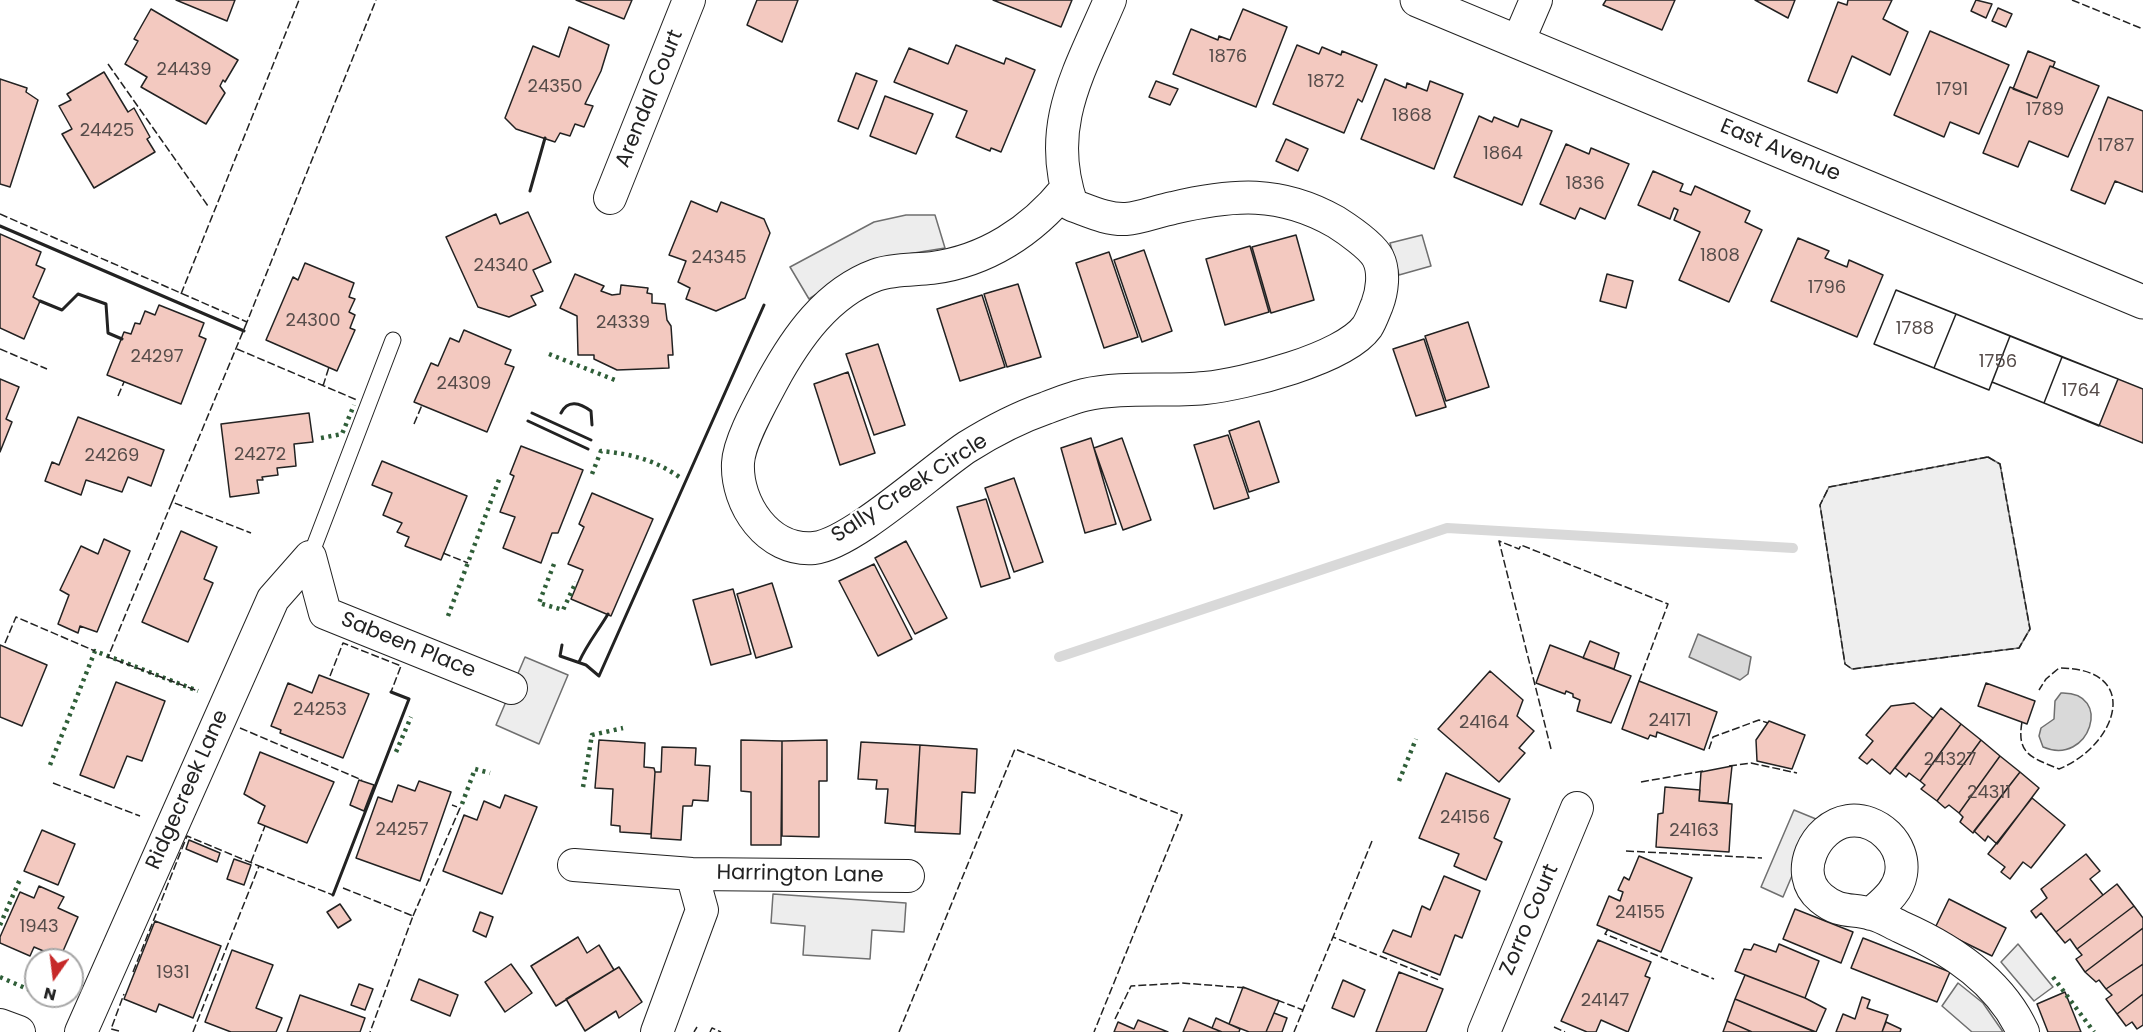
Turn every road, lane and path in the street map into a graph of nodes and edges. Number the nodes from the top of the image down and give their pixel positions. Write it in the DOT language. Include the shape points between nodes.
graph roads {
  1 [pos="689,0"];
  2 [pos="1110,0"];
  3 [pos="1417,0"];
  4 [pos="1536,0"];
  5 [pos="1518,42"];
  6 [pos="1066,189"];
  7 [pos="610,198"];
  8 [pos="2143,302"];
  9 [pos="393,340"];
  10 [pos="310,557"];
  11 [pos="512,688"];
  12 [pos="1577,808"];
  13 [pos="573,865"];
  14 [pos="692,874"];
  15 [pos="908,876"];
  16 [pos="1871,914"];
  17 [pos="0,1025"];
  18 [pos="18,1032"];
  19 [pos="81,1032"];
  20 [pos="657,1032"];
  21 [pos="1484,1032"];
  22 [pos="2023,1032"];
  1 -- 7 [label="street, Arendal Court"];
  2 -- 6 [label="street" via="1065,107 1060,144"];
  3 -- 5 [label="street, East Avenue"];
  4 -- 5 [label="street"];
  5 -- 8 [label="street, East Avenue"];
  6 -- 6 [label="street, Sally Creek Circle" via="1072,204 1104,217 1126,219 1207,200 1245,196 1288,203 1319,213 1350,231 1378,258 1383,291 1367,328 1338,351 1208,388 1086,394 1041,410 968,447 833,543 798,547 782,541 755,520 739,489 738,458 776,375 797,338 814,318 877,274 969,261 1007,243 1049,210"];
  9 -- 10 [label="lane"];
  10 -- 11 [label="street, Sabeen Place" via="325,613"];
  10 -- 19 [label="street, Ridgecreek Lane" via="273,599"];
  12 -- 21 [label="street, Zorro Court"];
  13 -- 14 [label="street, Harrington Lane"];
  14 -- 15 [label="street, Harrington Lane"];
  14 -- 20 [label="street, Harrington Lane" via="702,910"];
  16 -- 22 [label="street" via="1942,947 1968,964 2016,1017"];
  17 -- 18 [label="street"];
}
